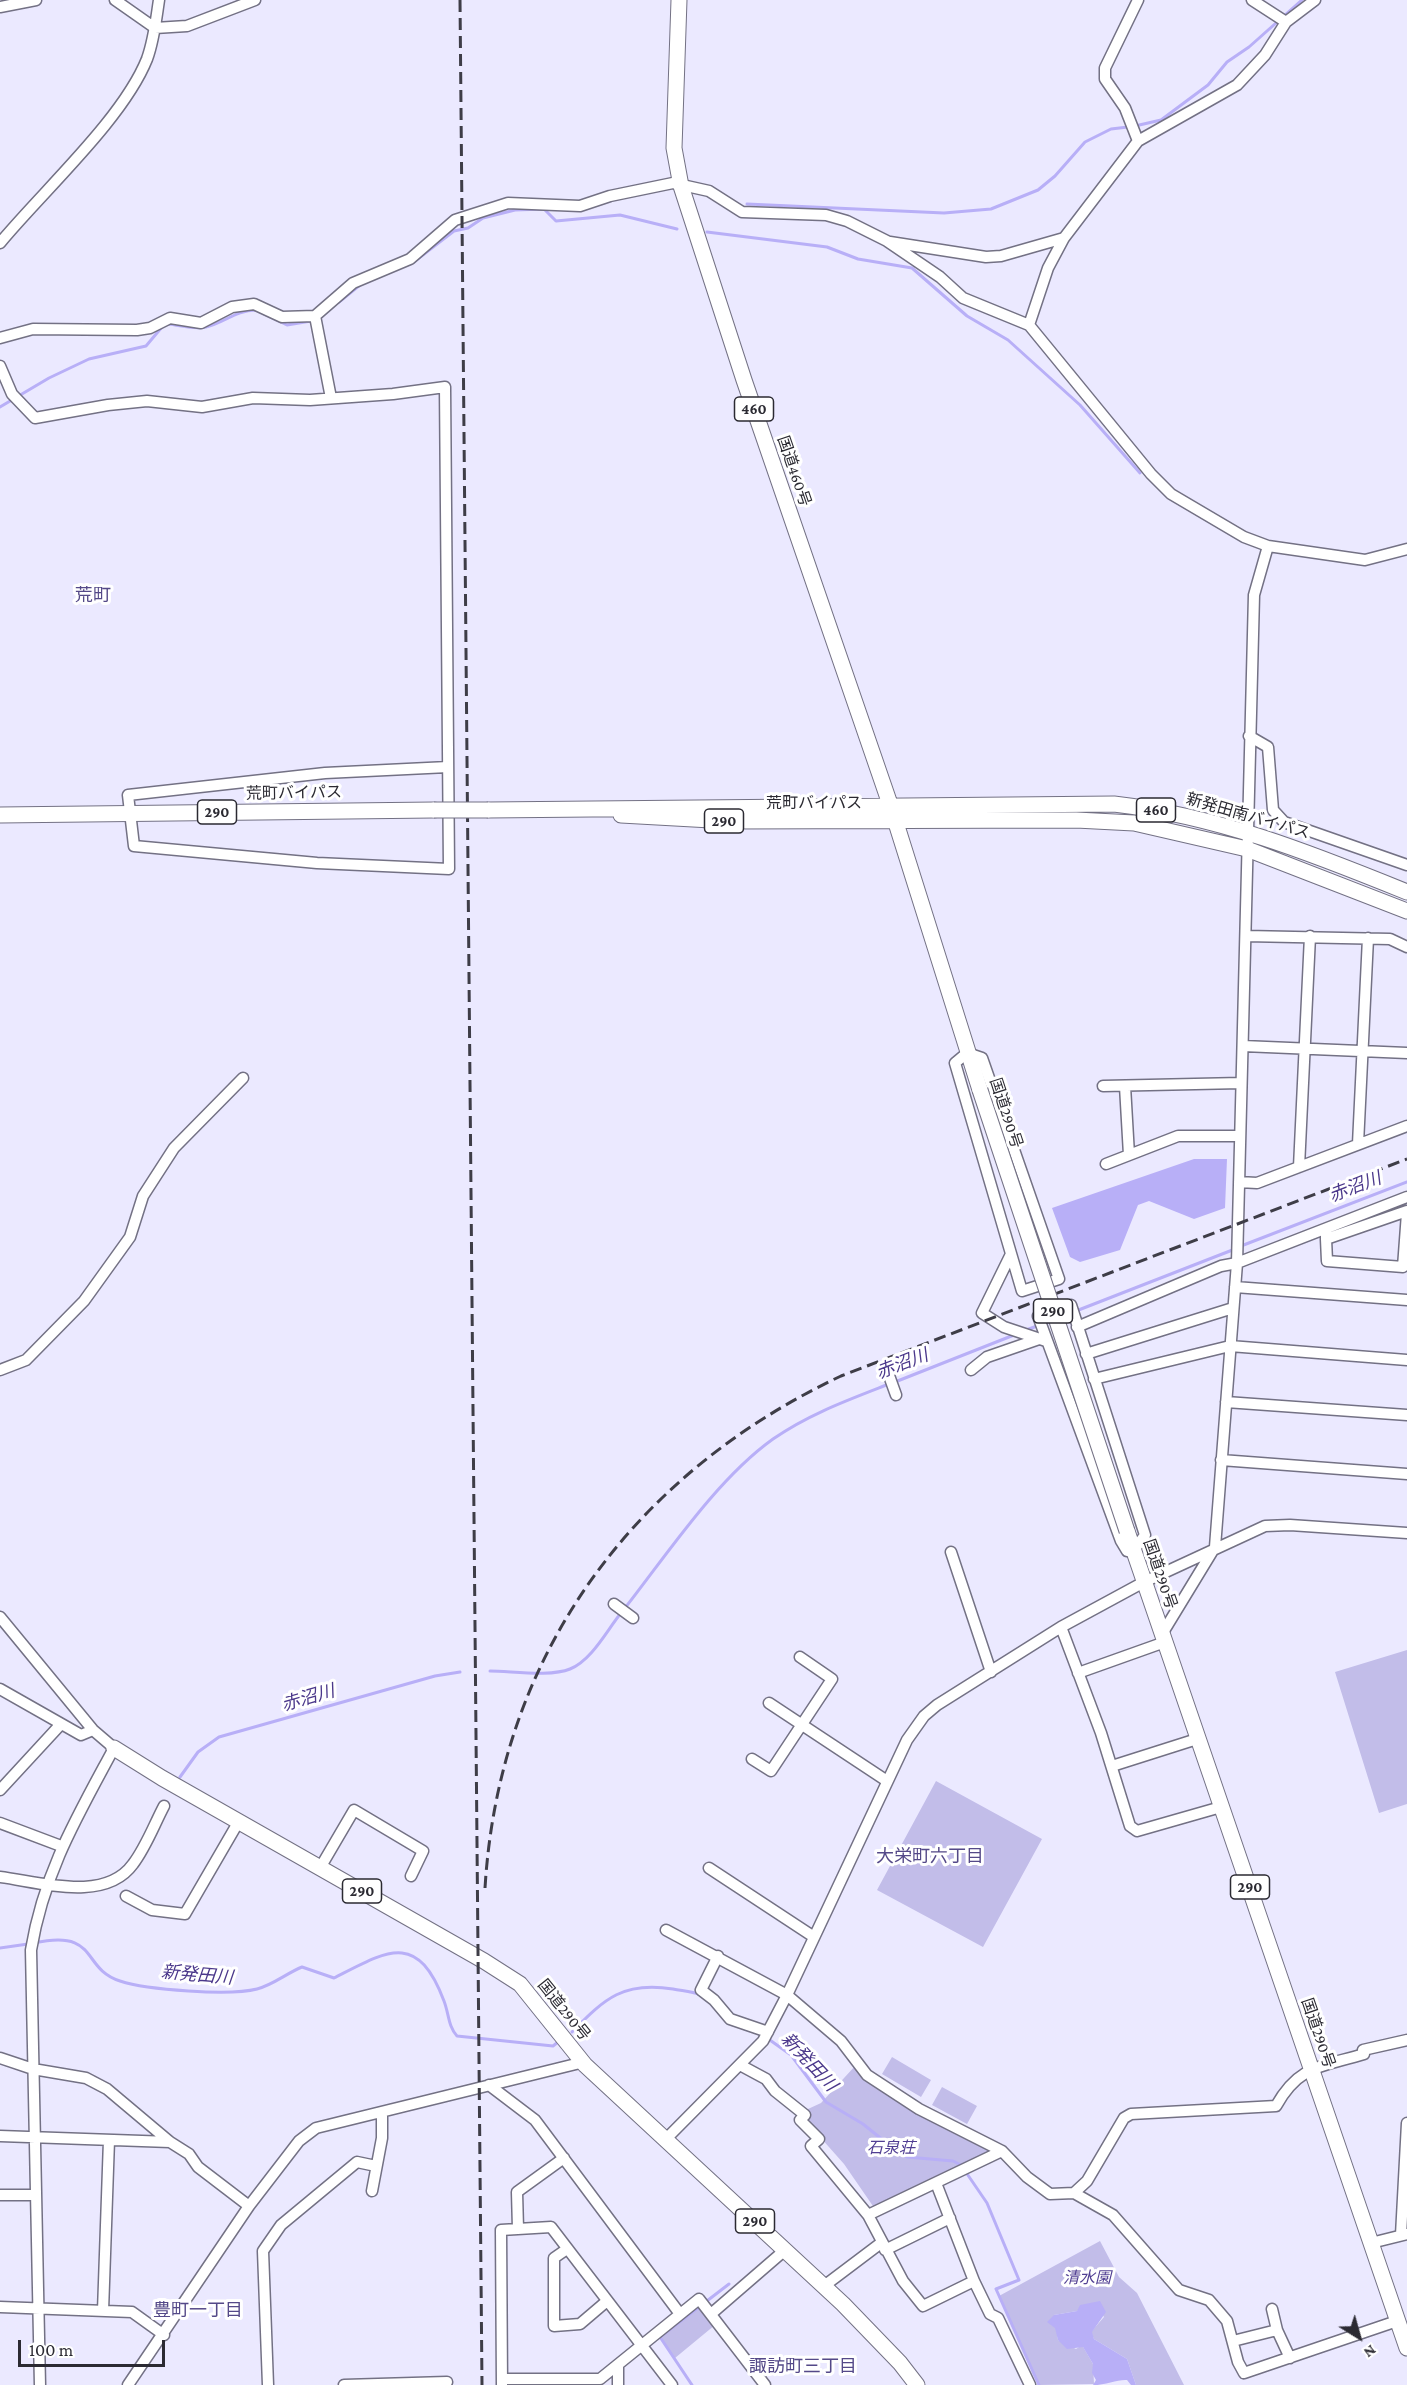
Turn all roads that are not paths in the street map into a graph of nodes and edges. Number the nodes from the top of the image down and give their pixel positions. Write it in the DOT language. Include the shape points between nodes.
graph roads {
  1 [pos="36,0"];
  2 [pos="115,0"];
  3 [pos="159,0"];
  4 [pos="255,0"];
  5 [pos="679,0"];
  6 [pos="1138,0"];
  7 [pos="1252,0"];
  8 [pos="1316,0"];
  9 [pos="0,7"];
  10 [pos="1286,22"];
  11 [pos="155,28"];
  12 [pos="1138,141"];
  13 [pos="681,186"];
  14 [pos="1064,238"];
  15 [pos="887,241"];
  16 [pos="0,243"];
  17 [pos="315,316"];
  18 [pos="1029,325"];
  19 [pos="0,338"];
  20 [pos="0,366"];
  21 [pos="331,398"];
  22 [pos="1268,546"];
  23 [pos="1407,549"];
  24 [pos="1249,736"];
  25 [pos="448,767"];
  26 [pos="128,813"];
  27 [pos="893,814"];
  28 [pos="0,815"];
  29 [pos="1248,831"];
  30 [pos="1247,849"];
  31 [pos="1407,865"];
  32 [pos="1407,892"];
  33 [pos="1407,910"];
  34 [pos="1246,936"];
  35 [pos="1310,936"];
  36 [pos="1368,938"];
  37 [pos="1407,947"];
  38 [pos="1243,1046"];
  39 [pos="1305,1048"];
  40 [pos="1362,1051"];
  41 [pos="967,1053"];
  42 [pos="1407,1053"];
  43 [pos="243,1078"];
  44 [pos="1241,1083"];
  45 [pos="1103,1086"];
  46 [pos="1125,1086"];
  47 [pos="1407,1125"];
  48 [pos="1238,1136"];
  49 [pos="1358,1144"];
  50 [pos="1129,1155"];
  51 [pos="1106,1164"];
  52 [pos="1299,1167"];
  53 [pos="1239,1182"];
  54 [pos="1407,1197"];
  55 [pos="1407,1212"];
  56 [pos="1326,1234"];
  57 [pos="1010,1256"];
  58 [pos="1237,1263"];
  59 [pos="1235,1287"];
  60 [pos="1407,1300"];
  61 [pos="1233,1308"];
  62 [pos="1077,1327"];
  63 [pos="1043,1340"];
  64 [pos="1230,1347"];
  65 [pos="1086,1354"];
  66 [pos="1407,1360"];
  67 [pos="0,1370"];
  68 [pos="887,1370"];
  69 [pos="971,1370"];
  70 [pos="1094,1379"];
  71 [pos="896,1395"];
  72 [pos="1226,1402"];
  73 [pos="1407,1415"];
  74 [pos="1221,1460"];
  75 [pos="1407,1474"];
  76 [pos="1407,1533"];
  77 [pos="1215,1547"];
  78 [pos="1134,1550"];
  79 [pos="951,1552"];
  80 [pos="1144,1582"];
  81 [pos="614,1604"];
  82 [pos="0,1617"];
  83 [pos="633,1618"];
  84 [pos="1061,1627"];
  85 [pos="1164,1638"];
  86 [pos="800,1657"];
  87 [pos="991,1672"];
  88 [pos="1078,1673"];
  89 [pos="0,1689"];
  90 [pos="769,1703"];
  91 [pos="61,1724"];
  92 [pos="802,1727"];
  93 [pos="93,1731"];
  94 [pos="1197,1739"];
  95 [pos="114,1748"];
  96 [pos="752,1759"];
  97 [pos="1112,1766"];
  98 [pos="887,1781"];
  99 [pos="0,1790"];
  100 [pos="164,1806"];
  101 [pos="1221,1807"];
  102 [pos="239,1821"];
  103 [pos="0,1823"];
  104 [pos="61,1846"];
  105 [pos="320,1868"];
  106 [pos="709,1868"];
  107 [pos="411,1876"];
  108 [pos="0,1877"];
  109 [pos="47,1883"];
  110 [pos="126,1896"];
  111 [pos="666,1930"];
  112 [pos="814,1936"];
  113 [pos="718,1956"];
  114 [pos="787,1995"];
  115 [pos="766,2037"];
  116 [pos="1407,2040"];
  117 [pos="0,2058"];
  118 [pos="585,2065"];
  119 [pos="740,2065"];
  120 [pos="33,2069"];
  121 [pos="1311,2069"];
  122 [pos="489,2085"];
  123 [pos="382,2113"];
  124 [pos="1407,2123"];
  125 [pos="0,2136"];
  126 [pos="34,2137"];
  127 [pos="666,2139"];
  128 [pos="109,2140"];
  129 [pos="170,2142"];
  130 [pos="1002,2151"];
  131 [pos="564,2158"];
  132 [pos="376,2166"];
  133 [pos="936,2183"];
  134 [pos="372,2191"];
  135 [pos="1074,2193"];
  136 [pos="0,2195"];
  137 [pos="36,2195"];
  138 [pos="249,2206"];
  139 [pos="868,2215"];
  140 [pos="950,2218"];
  141 [pos="518,2229"];
  142 [pos="1404,2235"];
  143 [pos="1371,2243"];
  144 [pos="883,2246"];
  145 [pos="567,2248"];
  146 [pos="786,2250"];
  147 [pos="974,2281"];
  148 [pos="824,2286"];
  149 [pos="607,2301"];
  150 [pos="0,2307"];
  151 [pos="38,2308"];
  152 [pos="1272,2309"];
  153 [pos="103,2311"];
  154 [pos="680,2314"];
  155 [pos="711,2314"];
  156 [pos="1397,2321"];
  157 [pos="1276,2330"];
  158 [pos="164,2335"];
  159 [pos="1233,2342"];
  160 [pos="641,2345"];
  161 [pos="1407,2348"];
  162 [pos="1290,2358"];
  163 [pos="618,2365"];
  164 [pos="447,2382"];
  165 [pos="502,2382"];
  166 [pos="574,2382"];
  167 [pos="40,2385"];
  168 [pos="128,2385"];
  169 [pos="268,2385"];
  170 [pos="345,2385"];
  171 [pos="618,2385"];
  172 [pos="672,2385"];
  173 [pos="765,2385"];
  174 [pos="917,2385"];
  175 [pos="1030,2385"];
  1 -- 9 [label="street"];
  2 -- 11 [label="street"];
  3 -- 11 [label="street"];
  4 -- 11 [label="street" via="187,26"];
  5 -- 13 [label="highway, 国道460号 / 460" via="674,148"];
  6 -- 12 [label="street" via="1105,68 1105,79 1125,108"];
  7 -- 10 [label="street"];
  8 -- 10 [label="street"];
  10 -- 12 [label="street" via="1265,55 1237,85"];
  11 -- 16 [label="street" via="147,59 128,94"];
  12 -- 14 [label="street"];
  13 -- 15 [label="street" via="709,191 742,212 826,215"];
  13 -- 17 [label="street" via="673,183 651,187 580,206 508,203 455,220 410,259 353,283"];
  13 -- 27 [label="highway, 国道460号 / 460"];
  14 -- 15 [label="street" via="986,257"];
  14 -- 18 [label="street" via="1048,268"];
  15 -- 18 [label="street" via="963,298"];
  17 -- 19 [label="street" via="282,317 254,304 232,307 201,323 170,318 137,330 33,329"];
  17 -- 21 [label="street"];
  18 -- 22 [label="street" via="1075,385 1171,494 1244,537"];
  20 -- 21 [label="street" via="12,394 35,418 147,401 201,407 253,398"];
  21 -- 25 [label="street" via="445,387"];
  22 -- 23 [label="street" via="1365,560"];
  22 -- 24 [label="street" via="1254,595"];
  24 -- 29 [label="street"];
  24 -- 31 [label="street" via="1268,747 1274,810 1284,822"];
  25 -- 26 [label="street" via="325,773 128,795"];
  25 -- 26 [label="street" via="449,869 317,863 134,846"];
  26 -- 27 [label="highway, 荒町バイパス / 290, bridge" via="552,809 729,821"];
  26 -- 28 [label="highway, 荒町バイパス / 290"];
  27 -- 29 [label="highway, 新発田南バイパス / 460" via="1114,804"];
  27 -- 30 [label="highway, 新発田南バイパス / 460" via="1108,821 1163,828"];
  27 -- 41 [label="highway, 国道290号 / 290"];
  29 -- 30 [label="street"];
  29 -- 32 [label="highway, 新発田南バイパス / 460"];
  30 -- 33 [label="highway, 新発田南バイパス / 460"];
  30 -- 34 [label="street"];
  34 -- 35 [label="street"];
  34 -- 38 [label="street"];
  35 -- 36 [label="street"];
  35 -- 39 [label="street"];
  36 -- 37 [label="street" via="1390,939"];
  36 -- 40 [label="street"];
  38 -- 39 [label="street"];
  38 -- 44 [label="street"];
  39 -- 40 [label="street"];
  39 -- 52 [label="street"];
  40 -- 42 [label="street"];
  40 -- 49 [label="street"];
  41 -- 57 [label="street" via="955,1064"];
  41 -- 57 [label="street" via="982,1058 1059,1279 1022,1291"];
  41 -- 78 [label="highway, 国道290号 / 290, bridge"];
  43 -- 67 [label="street" via="174,1148 143,1196 130,1237 84,1301 26,1360"];
  44 -- 46 [label="street"];
  44 -- 48 [label="street"];
  45 -- 46 [label="street"];
  46 -- 50 [label="street"];
  47 -- 49 [label="street"];
  48 -- 50 [label="street" via="1178,1136"];
  48 -- 53 [label="street"];
  49 -- 52 [label="street"];
  50 -- 51 [label="street"];
  52 -- 53 [label="street" via="1257,1183"];
  53 -- 58 [label="street"];
  54 -- 56 [label="street"];
  55 -- 56 [label="street"];
  55 -- 56 [label="street" via="1403,1267 1327,1261"];
  56 -- 58 [label="street"];
  57 -- 63 [label="street" via="982,1313 1004,1327"];
  58 -- 59 [label="street"];
  58 -- 62 [label="street" via="1221,1266"];
  59 -- 60 [label="street"];
  59 -- 61 [label="street"];
  61 -- 64 [label="street"];
  61 -- 65 [label="street"];
  62 -- 63 [label="street" via="1071,1305 1052,1310 1038,1316"];
  62 -- 65 [label="street"];
  63 -- 69 [label="street" via="987,1357"];
  63 -- 78 [label="street" via="1120,1541 1127,1551"];
  64 -- 66 [label="street"];
  64 -- 70 [label="street"];
  64 -- 72 [label="street"];
  65 -- 70 [label="street"];
  68 -- 71 [label="street"];
  70 -- 78 [label="street" via="1145,1535"];
  72 -- 73 [label="street"];
  72 -- 74 [label="street"];
  74 -- 75 [label="street"];
  74 -- 77 [label="street"];
  76 -- 77 [label="street" via="1290,1524 1265,1526"];
  77 -- 80 [label="street"];
  77 -- 85 [label="street"];
  78 -- 80 [label="highway, 国道290号 / 290"];
  79 -- 87 [label="street"];
  80 -- 84 [label="street"];
  80 -- 85 [label="highway, 国道290号 / 290"];
  81 -- 83 [label="street"];
  82 -- 93 [label="street"];
  84 -- 87 [label="street"];
  84 -- 88 [label="street"];
  85 -- 88 [label="street"];
  85 -- 94 [label="highway, 国道290号 / 290"];
  86 -- 92 [label="street" via="832,1679"];
  87 -- 98 [label="street" via="924,1716"];
  88 -- 97 [label="street"];
  89 -- 91 [label="street"];
  90 -- 92 [label="street"];
  91 -- 93 [label="street" via="81,1735"];
  91 -- 99 [label="street"];
  92 -- 96 [label="street" via="771,1771"];
  92 -- 98 [label="street"];
  93 -- 95 [label="street"];
  94 -- 97 [label="street"];
  94 -- 101 [label="highway, 国道290号 / 290"];
  95 -- 102 [label="highway, 国道290号 / 290"];
  95 -- 104 [label="street"];
  97 -- 101 [label="street" via="1130,1826 1137,1831"];
  98 -- 112 [label="street"];
  100 -- 109 [label="street" via="133,1865 119,1877 96,1887"];
  101 -- 121 [label="highway, 国道290号 / 290"];
  102 -- 105 [label="highway, 国道290号 / 290"];
  102 -- 110 [label="street" via="185,1914 152,1910"];
  103 -- 104 [label="street"];
  104 -- 109 [label="street"];
  105 -- 107 [label="street" via="354,1810 423,1851"];
  105 -- 118 [label="highway, 国道290号 / 290" via="520,1984"];
  106 -- 112 [label="street"];
  108 -- 109 [label="street"];
  109 -- 120 [label="street" via="31,1950"];
  111 -- 113 [label="street"];
  112 -- 114 [label="street"];
  113 -- 114 [label="street"];
  113 -- 115 [label="street" via="701,1990 730,2019"];
  114 -- 115 [label="street"];
  114 -- 130 [label="street" via="841,2041 867,2074 919,2109"];
  115 -- 119 [label="street"];
  116 -- 121 [label="street" via="1363,2050 1364,2054"];
  117 -- 120 [label="street"];
  118 -- 122 [label="street"];
  118 -- 127 [label="highway, 国道290号 / 290"];
  119 -- 127 [label="street"];
  119 -- 139 [label="street" via="766,2079 805,2115 800,2120 819,2139 811,2146"];
  120 -- 126 [label="street"];
  120 -- 129 [label="street" via="86,2078 107,2089"];
  121 -- 135 [label="street" via="1294,2079 1276,2106 1137,2113 1124,2118 1087,2181"];
  121 -- 143 [label="highway, 国道290号 / 290"];
  122 -- 123 [label="street"];
  122 -- 131 [label="street" via="535,2120"];
  123 -- 132 [label="street"];
  123 -- 138 [label="street" via="316,2128 299,2141"];
  124 -- 142 [label="street"];
  125 -- 126 [label="street"];
  126 -- 128 [label="street"];
  126 -- 137 [label="street"];
  127 -- 146 [label="highway, 国道290号 / 290"];
  128 -- 129 [label="street"];
  128 -- 153 [label="street"];
  129 -- 138 [label="street"];
  130 -- 133 [label="street"];
  130 -- 135 [label="street" via="1050,2194"];
  131 -- 141 [label="street" via="517,2192"];
  131 -- 154 [label="street"];
  132 -- 134 [label="street"];
  132 -- 169 [label="street" via="357,2162 280,2225 263,2251"];
  133 -- 139 [label="street"];
  133 -- 140 [label="street"];
  135 -- 159 [label="street" via="1113,2216 1179,2290 1209,2300 1227,2320"];
  136 -- 137 [label="street"];
  137 -- 151 [label="street"];
  138 -- 158 [label="street"];
  139 -- 144 [label="street"];
  140 -- 144 [label="street"];
  140 -- 147 [label="street"];
  141 -- 145 [label="street" via="551,2227"];
  141 -- 165 [label="street" via="501,2230"];
  142 -- 143 [label="street"];
  143 -- 156 [label="highway, 国道290号 / 290"];
  144 -- 147 [label="street" via="923,2306"];
  144 -- 148 [label="street"];
  145 -- 149 [label="street"];
  145 -- 149 [label="street" via="554,2258 554,2326 580,2324"];
  146 -- 148 [label="highway, 国道290号 / 290"];
  146 -- 155 [label="street"];
  147 -- 175 [label="street" via="990,2314 998,2318"];
  148 -- 174 [label="highway, 国道290号 / 290"];
  149 -- 160 [label="street"];
  150 -- 151 [label="street"];
  151 -- 153 [label="street"];
  151 -- 167 [label="street"];
  152 -- 157 [label="street"];
  153 -- 158 [label="street" via="132,2312"];
  154 -- 155 [label="street" via="699,2299"];
  154 -- 160 [label="street"];
  155 -- 173 [label="street"];
  156 -- 161 [label="highway, 国道290号 / 290"];
  156 -- 162 [label="street"];
  157 -- 159 [label="street"];
  157 -- 162 [label="street"];
  158 -- 168 [label="street"];
  159 -- 162 [label="street" via="1245,2373"];
  160 -- 163 [label="street"];
  160 -- 172 [label="street"];
  163 -- 166 [label="street" via="600,2379"];
  163 -- 171 [label="street"];
  164 -- 170 [label="street"];
  165 -- 166 [label="street"];
}
